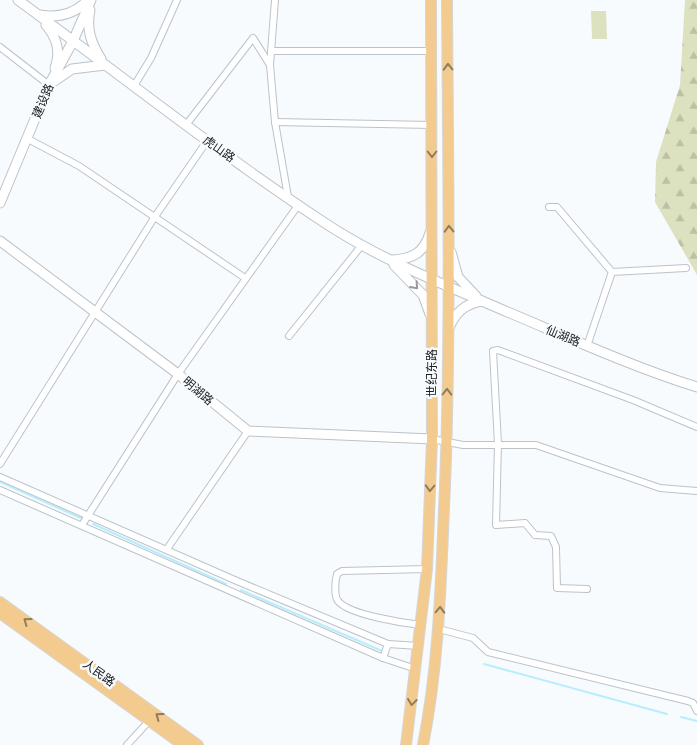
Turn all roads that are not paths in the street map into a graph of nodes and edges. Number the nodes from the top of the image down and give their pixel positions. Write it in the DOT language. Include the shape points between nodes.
graph roads {
  1 [pos="18,0"];
  2 [pos="90,0"];
  3 [pos="177,0"];
  4 [pos="275,0"];
  5 [pos="431,0"];
  6 [pos="447,0"];
  7 [pos="38,15"];
  8 [pos="73,41"];
  9 [pos="0,47"];
  10 [pos="272,51"];
  11 [pos="430,51"];
  12 [pos="106,65"];
  13 [pos="270,65"];
  14 [pos="49,85"];
  15 [pos="134,86"];
  16 [pos="275,122"];
  17 [pos="432,125"];
  18 [pos="186,126"];
  19 [pos="28,139"];
  20 [pos="207,141"];
  21 [pos="288,197"];
  22 [pos="0,203"];
  23 [pos="299,204"];
  24 [pos="549,207"];
  25 [pos="154,218"];
  26 [pos="432,228"];
  27 [pos="0,241"];
  28 [pos="362,245"];
  29 [pos="449,248"];
  30 [pos="389,260"];
  31 [pos="686,268"];
  32 [pos="612,272"];
  33 [pos="245,278"];
  34 [pos="432,280"];
  35 [pos="448,288"];
  36 [pos="482,301"];
  37 [pos="94,312"];
  38 [pos="432,318"];
  39 [pos="448,331"];
  40 [pos="289,336"];
  41 [pos="587,346"];
  42 [pos="178,374"];
  43 [pos="697,387"];
  44 [pos="697,427"];
  45 [pos="248,432"];
  46 [pos="432,439"];
  47 [pos="446,440"];
  48 [pos="498,444"];
  49 [pos="0,464"];
  50 [pos="0,477"];
  51 [pos="0,490"];
  52 [pos="697,491"];
  53 [pos="89,516"];
  54 [pos="82,525"];
  55 [pos="166,549"];
  56 [pos="427,569"];
  57 [pos="237,581"];
  58 [pos="587,589"];
  59 [pos="232,592"];
  60 [pos="0,602"];
  61 [pos="0,613"];
  62 [pos="422,625"];
  63 [pos="439,629"];
  64 [pos="388,644"];
  65 [pos="419,646"];
  66 [pos="383,658"];
  67 [pos="416,669"];
  68 [pos="697,711"];
  69 [pos="149,721"];
  70 [pos="127,745"];
  71 [pos="183,745"];
  72 [pos="198,745"];
  73 [pos="406,745"];
  74 [pos="423,745"];
  1 -- 7 [label="street, 虎山路"];
  2 -- 7 [label="street" via="71,13 50,17"];
  2 -- 8 [label="street, 建设路"];
  2 -- 12 [label="street" via="90,38"];
  3 -- 15 [label="street" via="151,58"];
  4 -- 10 [label="street"];
  5 -- 11 [label="main road, 世纪东路"];
  29 -- 6 [label="main road, 世纪东路, one-way"];
  7 -- 8 [label="street, 虎山路"];
  7 -- 14 [label="street" via="54,34 58,47"];
  8 -- 12 [label="street, 虎山路"];
  8 -- 14 [label="street, 建设路"];
  9 -- 14 [label="street"];
  10 -- 11 [label="street"];
  10 -- 13 [label="street"];
  11 -- 17 [label="main road, 世纪东路"];
  12 -- 14 [label="street" via="72,68"];
  12 -- 15 [label="street, 虎山路"];
  13 -- 16 [label="street"];
  13 -- 18 [label="street" via="253,38"];
  14 -- 19 [label="street, 建设路"];
  15 -- 18 [label="street, 虎山路"];
  16 -- 17 [label="street"];
  16 -- 21 [label="street"];
  17 -- 26 [label="main road, 世纪东路, one-way"];
  18 -- 20 [label="street, 虎山路"];
  19 -- 22 [label="street, 建设路"];
  19 -- 25 [label="street" via="79,166"];
  20 -- 21 [label="street, 虎山路"];
  20 -- 25 [label="street"];
  21 -- 23 [label="street, 虎山路"];
  23 -- 28 [label="street, 虎山路"];
  23 -- 33 [label="street"];
  24 -- 32 [label="street" via="558,207"];
  25 -- 33 [label="street"];
  25 -- 37 [label="street"];
  26 -- 30 [label="street" via="426,247 416,255"];
  26 -- 34 [label="main road, 世纪东路"];
  27 -- 37 [label="street, 明湖路"];
  28 -- 30 [label="street, 虎山路"];
  28 -- 40 [label="street"];
  29 -- 35 [label="main road, 世纪东路"];
  29 -- 36 [label="street" via="458,277"];
  30 -- 34 [label="street, 虎山路"];
  30 -- 38 [label="street, one-way" via="423,295"];
  31 -- 32 [label="street"];
  32 -- 41 [label="street"];
  33 -- 42 [label="street"];
  34 -- 35 [label="street, 仙湖路"];
  34 -- 38 [label="main road, 世纪东路"];
  35 -- 36 [label="street, 仙湖路"];
  35 -- 39 [label="main road, 世纪东路"];
  36 -- 39 [label="street" via="460,310"];
  36 -- 41 [label="street, 仙湖路"];
  37 -- 42 [label="street, 明湖路"];
  37 -- 49 [label="street"];
  38 -- 46 [label="main road, 世纪东路"];
  47 -- 39 [label="main road, 世纪东路, one-way"];
  41 -- 43 [label="street, 仙湖路"];
  42 -- 45 [label="street, 明湖路"];
  42 -- 53 [label="street"];
  44 -- 48 [label="street" via="498,350 493,351"];
  45 -- 46 [label="street"];
  45 -- 55 [label="street"];
  46 -- 47 [label="street"];
  46 -- 56 [label="main road, 世纪东路, one-way"];
  47 -- 48 [label="street" via="463,445"];
  63 -- 47 [label="main road, 世纪东路, one-way"];
  48 -- 52 [label="street" via="546,447 660,488"];
  48 -- 58 [label="street" via="496,525 525,523 536,535 551,536 556,547 557,588"];
  50 -- 53 [label="street"];
  51 -- 54 [label="street"];
  53 -- 54 [label="street"];
  53 -- 55 [label="street"];
  54 -- 59 [label="street"];
  55 -- 57 [label="street"];
  56 -- 62 [label="main road, 世纪东路"];
  56 -- 62 [label="street" via="342,571 336,580 336,598 342,604 383,620"];
  57 -- 59 [label="street"];
  57 -- 64 [label="street"];
  59 -- 66 [label="street"];
  72 -- 60 [label="main road, 人民路, one-way"];
  61 -- 69 [label="main road, 人民路"];
  62 -- 65 [label="main road, 世纪东路"];
  63 -- 68 [label="street" via="473,638 488,652 688,701"];
  63 -- 74 [label="main road, 世纪东路"];
  64 -- 65 [label="street"];
  64 -- 66 [label="street"];
  65 -- 67 [label="main road, 世纪东路"];
  66 -- 67 [label="street"];
  67 -- 73 [label="main road, 世纪东路, one-way"];
  69 -- 70 [label="street"];
  69 -- 71 [label="main road, 人民路"];
}
